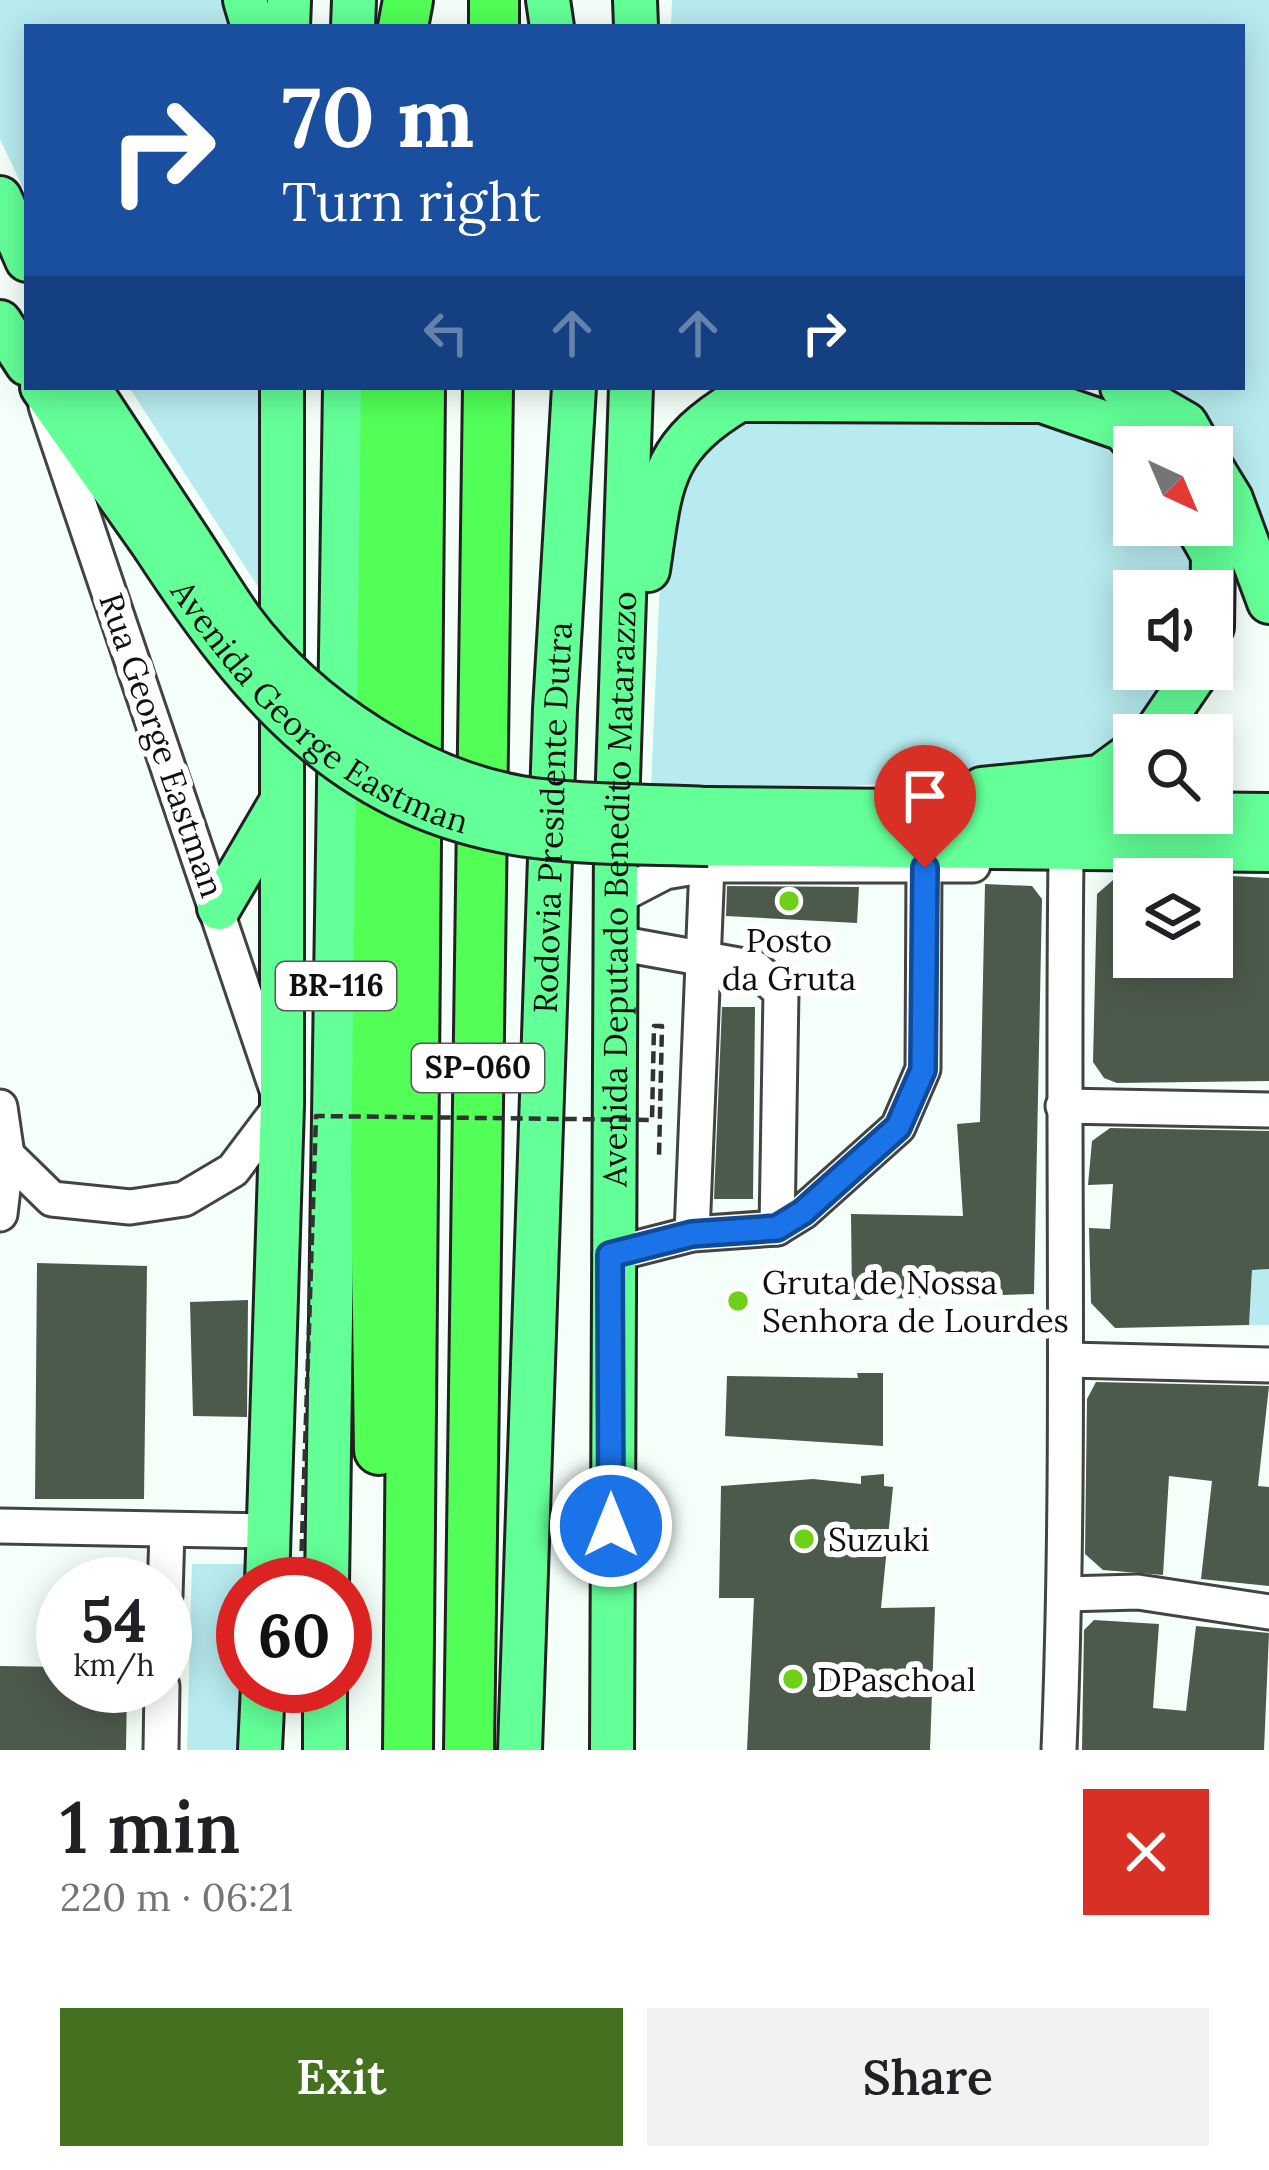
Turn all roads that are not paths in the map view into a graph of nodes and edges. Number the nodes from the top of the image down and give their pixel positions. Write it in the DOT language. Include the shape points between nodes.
graph roads {
  1 [pos="0,197"];
  2 [pos="0,243"];
  3 [pos="24,253"];
  4 [pos="24,283"];
  5 [pos="0,322"];
  6 [pos="24,359"];
  7 [pos="41,390"];
  8 [pos="43,390"];
  9 [pos="90,390"];
  10 [pos="282,390"];
  11 [pos="345,390"];
  12 [pos="385,390"];
  13 [pos="420,390"];
  14 [pos="488,390"];
  15 [pos="574,390"];
  16 [pos="631,390"];
  17 [pos="1128,390"];
  18 [pos="1115,426"];
  19 [pos="1187,426"];
  20 [pos="1233,505"];
  21 [pos="167,537"];
  22 [pos="1269,602"];
  23 [pos="1113,768"];
  24 [pos="282,801"];
  25 [pos="763,811"];
  26 [pos="1269,815"];
  27 [pos="616,839"];
  28 [pos="708,840"];
  29 [pos="1269,850"];
  30 [pos="1066,860"];
  31 [pos="1269,861"];
  32 [pos="925,868"];
  33 [pos="615,898"];
  34 [pos="219,908"];
  35 [pos="617,943"];
  36 [pos="700,961"];
  37 [pos="282,1105"];
  38 [pos="1063,1106"];
  39 [pos="0,1107"];
  40 [pos="1269,1110"];
  41 [pos="8,1155"];
  42 [pos="0,1214"];
  43 [pos="777,1228"];
  44 [pos="692,1234"];
  45 [pos="610,1255"];
  46 [pos="1069,1360"];
  47 [pos="1269,1365"];
  48 [pos="0,1526"];
  49 [pos="167,1530"];
  50 [pos="269,1531"];
  51 [pos="166,1557"];
  52 [pos="285,1557"];
  53 [pos="299,1557"];
  54 [pos="1066,1594"];
  55 [pos="1269,1612"];
  56 [pos="409,1659"];
  57 [pos="162,1713"];
  58 [pos="262,1713"];
  59 [pos="325,1713"];
  60 [pos="161,1750"];
  61 [pos="260,1750"];
  62 [pos="325,1750"];
  63 [pos="408,1750"];
  64 [pos="470,1750"];
  65 [pos="520,1750"];
  66 [pos="612,1750"];
  67 [pos="1059,1750"];
  1 -- 3 [label="main road"];
  2 -- 4 [label="main road"];
  5 -- 6 [label="main road"];
  7 -- 34 [label="street, Rua George Eastman"];
  8 -- 21 [label="main road, Avenida George Eastman"];
  9 -- 21 [label="main road, Avenida George Eastman"];
  10 -- 24 [label="main road"];
  11 -- 53 [label="main road, BR-116"];
  12 -- 56 [label="highway" via="374,1172 379,1463"];
  13 -- 56 [label="highway, SP-060"];
  14 -- 64 [label="highway, Rodovia Presidente Dutra / SP-060"];
  15 -- 65 [label="main road, Rodovia Presidente Dutra" via="555,709"];
  16 -- 27 [label="main road, Avenida Deputado Benedito Matarazzo"];
  17 -- 19 [label="main road"];
  18 -- 27 [label="main road" via="1042,400 739,400 696,426 661,483 646,579 637,740"];
  20 -- 22 [label="main road"];
  21 -- 28 [label="main road, Avenida George Eastman, bridge" via="324,705 377,740 455,780"];
  23 -- 25 [label="main road" via="1100,778"];
  24 -- 34 [label="main road"];
  24 -- 37 [label="main road"];
  25 -- 26 [label="main road"];
  25 -- 28 [label="main road"];
  27 -- 33 [label="main road, Avenida Deputado Benedito Matarazzo"];
  28 -- 29 [label="main road"];
  28 -- 32 [label="street"];
  28 -- 33 [label="street"];
  28 -- 36 [label="street"];
  30 -- 31 [label="street"];
  30 -- 32 [label="street"];
  30 -- 38 [label="street"];
  32 -- 43 [label="street" via="923,1070 898,1127"];
  33 -- 35 [label="main road, Avenida Deputado Benedito Matarazzo"];
  34 -- 37 [label="street, Rua George Eastman"];
  35 -- 36 [label="street"];
  35 -- 45 [label="main road, Avenida Deputado Benedito Matarazzo"];
  36 -- 43 [label="street" via="754,968 781,992"];
  36 -- 44 [label="street"];
  37 -- 41 [label="street" via="233,1171 184,1198 130,1208 52,1199"];
  37 -- 50 [label="main road"];
  38 -- 40 [label="street"];
  38 -- 46 [label="street"];
  39 -- 41 [label="street"];
  41 -- 42 [label="street"];
  43 -- 44 [label="street"];
  44 -- 45 [label="street"];
  45 -- 66 [label="main road, Avenida Deputado Benedito Matarazzo"];
  46 -- 47 [label="street"];
  46 -- 54 [label="street"];
  48 -- 49 [label="street"];
  49 -- 50 [label="street"];
  49 -- 51 [label="street"];
  50 -- 52 [label="main road"];
  54 -- 55 [label="street" via="1138,1592"];
  54 -- 67 [label="street"];
  56 -- 63 [label="highway, SP-060"];
  57 -- 60 [label="street"];
  58 -- 61 [label="main road"];
  59 -- 62 [label="main road"];
}
